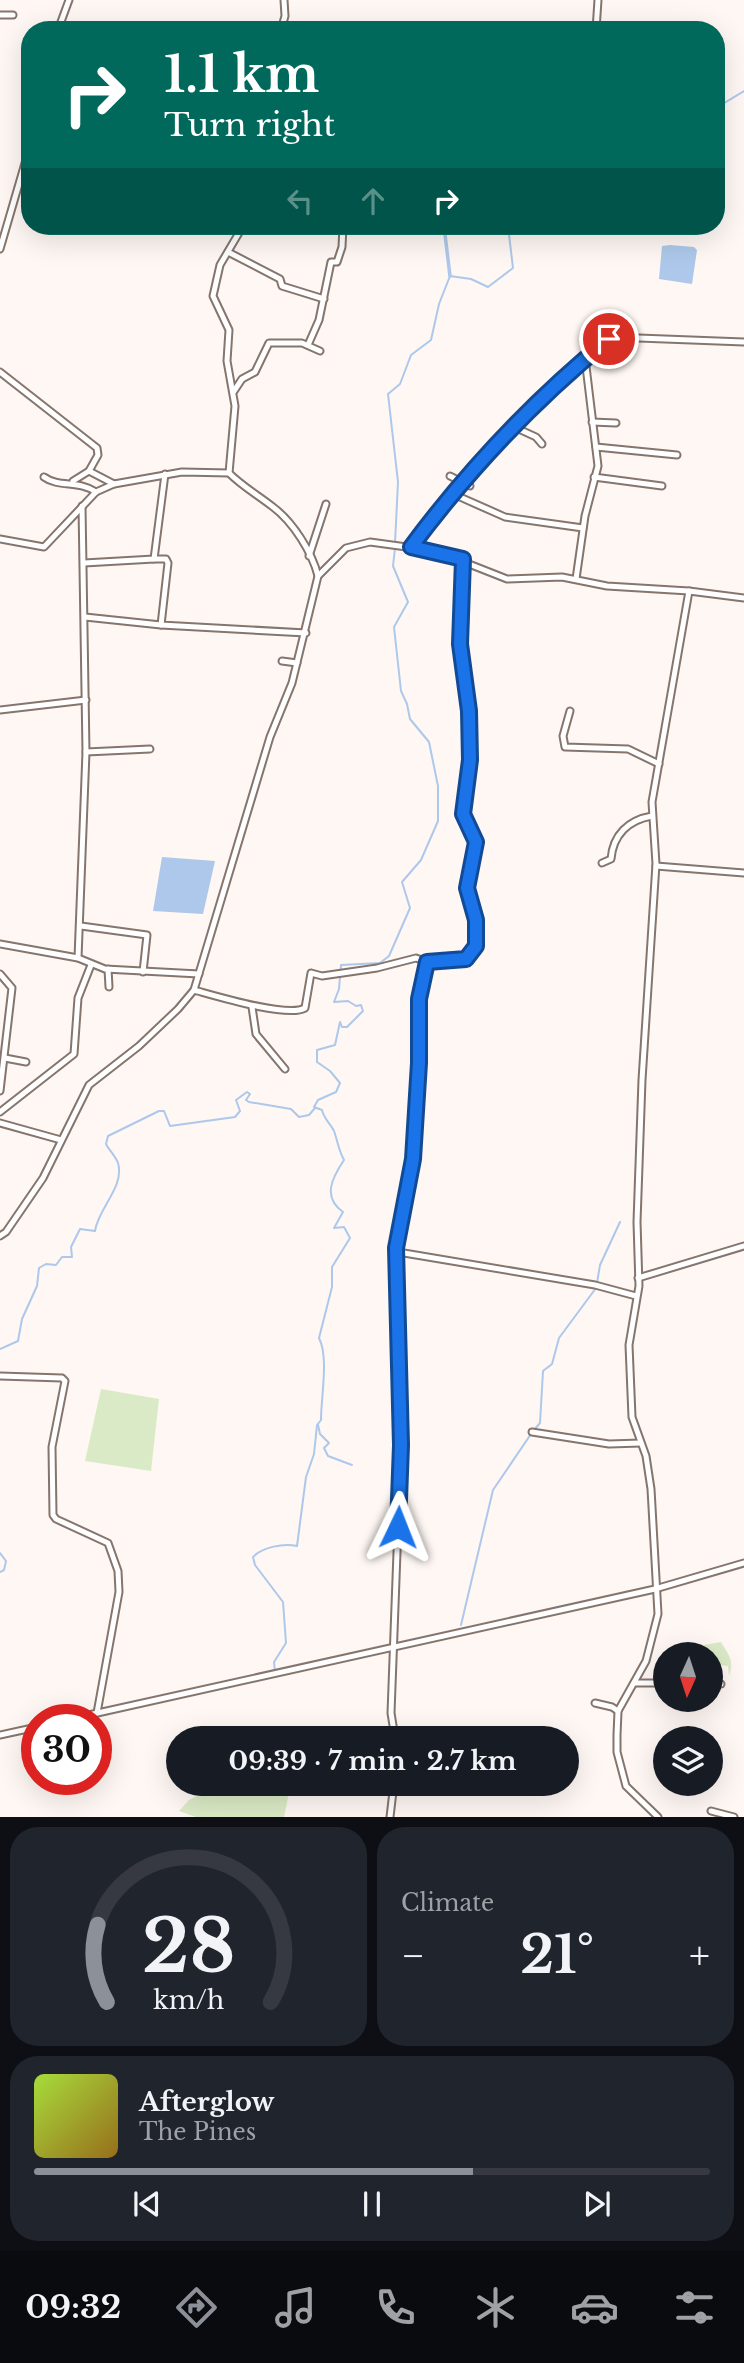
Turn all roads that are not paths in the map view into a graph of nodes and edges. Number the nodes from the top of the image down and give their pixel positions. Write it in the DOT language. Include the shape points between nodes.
graph roads {
  1 [pos="69,0"];
  2 [pos="284,0"];
  3 [pos="598,0"];
  4 [pos="0,15"];
  5 [pos="13,15"];
  6 [pos="61,21"];
  7 [pos="284,21"];
  8 [pos="597,21"];
  9 [pos="21,177"];
  10 [pos="238,235"];
  11 [pos="343,235"];
  12 [pos="0,249"];
  13 [pos="228,252"];
  14 [pos="324,299"];
  15 [pos="744,342"];
  16 [pos="308,345"];
  17 [pos="320,351"];
  18 [pos="585,358"];
  19 [pos="0,372"];
  20 [pos="234,391"];
  21 [pos="592,422"];
  22 [pos="615,423"];
  23 [pos="512,426"];
  24 [pos="542,444"];
  25 [pos="596,447"];
  26 [pos="677,455"];
  27 [pos="89,471"];
  28 [pos="229,473"];
  29 [pos="165,474"];
  30 [pos="450,476"];
  31 [pos="594,477"];
  32 [pos="46,480"];
  33 [pos="461,482"];
  34 [pos="63,483"];
  35 [pos="114,484"];
  36 [pos="470,486"];
  37 [pos="662,486"];
  38 [pos="96,492"];
  39 [pos="451,493"];
  40 [pos="326,503"];
  41 [pos="82,506"];
  42 [pos="583,528"];
  43 [pos="0,539"];
  44 [pos="411,547"];
  45 [pos="309,556"];
  46 [pos="154,559"];
  47 [pos="463,559"];
  48 [pos="84,563"];
  49 [pos="318,576"];
  50 [pos="576,579"];
  51 [pos="689,591"];
  52 [pos="744,598"];
  53 [pos="85,617"];
  54 [pos="161,625"];
  55 [pos="306,633"];
  56 [pos="282,661"];
  57 [pos="297,663"];
  58 [pos="86,700"];
  59 [pos="0,710"];
  60 [pos="570,710"];
  61 [pos="150,749"];
  62 [pos="86,752"];
  63 [pos="659,764"];
  64 [pos="652,816"];
  65 [pos="602,863"];
  66 [pos="656,866"];
  67 [pos="744,873"];
  68 [pos="81,926"];
  69 [pos="0,944"];
  70 [pos="78,958"];
  71 [pos="427,962"];
  72 [pos="91,965"];
  73 [pos="108,969"];
  74 [pos="143,972"];
  75 [pos="0,974"];
  76 [pos="199,974"];
  77 [pos="109,987"];
  78 [pos="194,990"];
  79 [pos="252,1007"];
  80 [pos="5,1058"];
  81 [pos="26,1062"];
  82 [pos="285,1069"];
  83 [pos="0,1091"];
  84 [pos="0,1112"];
  85 [pos="0,1123"];
  86 [pos="61,1140"];
  87 [pos="0,1236"];
  88 [pos="744,1246"];
  89 [pos="398,1252"];
  90 [pos="638,1278"];
  91 [pos="636,1296"];
  92 [pos="0,1376"];
  93 [pos="532,1432"];
  94 [pos="641,1443"];
  95 [pos="744,1563"];
  96 [pos="656,1589"];
  97 [pos="394,1646"];
  98 [pos="634,1683"];
  99 [pos="653,1684"];
  100 [pos="595,1703"];
  101 [pos="99,1704"];
  102 [pos="112,1710"];
  103 [pos="618,1712"];
  104 [pos="393,1726"];
  105 [pos="21,1730"];
  106 [pos="0,1735"];
  107 [pos="392,1796"];
  108 [pos="711,1811"];
  109 [pos="390,1817"];
  110 [pos="658,1817"];
  111 [pos="734,1817"];
  1 -- 6 [label="street"];
  2 -- 7 [label="street"];
  3 -- 8 [label="street"];
  4 -- 5 [label="street"];
  9 -- 12 [label="street"];
  10 -- 13 [label="street"];
  11 -- 14 [label="street" via="337,262 331,262"];
  13 -- 14 [label="street" via="280,279 282,286"];
  13 -- 20 [label="street" via="217,273 213,296 229,330 227,361"];
  14 -- 16 [label="street"];
  15 -- 18 [label="street" via="612,337"];
  16 -- 17 [label="street"];
  16 -- 20 [label="street" via="270,343 255,372"];
  18 -- 21 [label="street"];
  18 -- 23 [label="street"];
  19 -- 27 [label="street" via="97,448"];
  20 -- 28 [label="street"];
  21 -- 22 [label="street"];
  21 -- 25 [label="street"];
  23 -- 24 [label="street"];
  23 -- 33 [label="street"];
  25 -- 26 [label="street"];
  25 -- 31 [label="street"];
  27 -- 34 [label="street"];
  27 -- 35 [label="street"];
  28 -- 29 [label="street"];
  28 -- 45 [label="street" via="285,517"];
  29 -- 35 [label="street"];
  29 -- 46 [label="street"];
  30 -- 33 [label="street"];
  31 -- 37 [label="street"];
  31 -- 42 [label="street"];
  32 -- 34 [label="street"];
  33 -- 36 [label="street"];
  33 -- 39 [label="street"];
  34 -- 38 [label="street" via="80,483"];
  35 -- 38 [label="street"];
  38 -- 41 [label="street"];
  39 -- 42 [label="street" via="505,517"];
  39 -- 44 [label="street"];
  40 -- 45 [label="street"];
  41 -- 43 [label="street" via="44,547"];
  41 -- 48 [label="street"];
  42 -- 50 [label="street"];
  44 -- 47 [label="street"];
  44 -- 49 [label="street" via="359,542 331,559"];
  45 -- 49 [label="street"];
  46 -- 48 [label="street"];
  46 -- 54 [label="street" via="168,563"];
  47 -- 50 [label="street" via="507,579"];
  47 -- 71 [label="street" via="460,644 470,760 463,814 476,842 467,888 476,920 476,946 466,959"];
  48 -- 53 [label="street"];
  49 -- 55 [label="street"];
  50 -- 51 [label="street" via="607,586"];
  51 -- 52 [label="street"];
  51 -- 63 [label="street"];
  53 -- 54 [label="street"];
  53 -- 58 [label="street"];
  54 -- 55 [label="street"];
  55 -- 57 [label="street"];
  56 -- 57 [label="street"];
  57 -- 76 [label="street" via="270,737"];
  58 -- 59 [label="street"];
  58 -- 62 [label="street"];
  60 -- 63 [label="street" via="565,747 628,749"];
  61 -- 62 [label="street"];
  62 -- 68 [label="street"];
  63 -- 64 [label="street"];
  64 -- 65 [label="street" via="620,832 611,859"];
  64 -- 66 [label="street"];
  66 -- 67 [label="street"];
  66 -- 90 [label="street" via="642,1080"];
  68 -- 70 [label="street"];
  68 -- 74 [label="street" via="147,935"];
  69 -- 70 [label="street"];
  70 -- 72 [label="street"];
  71 -- 79 [label="street" via="416,958 322,976 311,973 302,1010"];
  71 -- 89 [label="street" via="419,999 413,1159"];
  72 -- 73 [label="street"];
  72 -- 84 [label="street" via="78,998 74,1054"];
  73 -- 74 [label="street"];
  73 -- 77 [label="street"];
  74 -- 76 [label="street"];
  75 -- 80 [label="street" via="12,988"];
  76 -- 78 [label="street"];
  78 -- 79 [label="street"];
  78 -- 86 [label="street" via="139,1046 89,1085"];
  79 -- 82 [label="street" via="256,1034"];
  80 -- 81 [label="street"];
  80 -- 83 [label="street"];
  85 -- 86 [label="street"];
  86 -- 87 [label="street" via="43,1178"];
  88 -- 90 [label="street"];
  89 -- 91 [label="street" via="596,1285"];
  89 -- 97 [label="street" via="401,1445"];
  90 -- 91 [label="street"];
  91 -- 94 [label="street" via="629,1377 632,1417"];
  92 -- 101 [label="street" via="65,1381 52,1447 53,1514 108,1543 118,1571 113,1640"];
  93 -- 94 [label="street" via="610,1444"];
  94 -- 96 [label="street" via="651,1489"];
  95 -- 96 [label="street"];
  96 -- 97 [label="street"];
  96 -- 98 [label="street" via="654,1635"];
  97 -- 102 [label="street"];
  97 -- 104 [label="street"];
  98 -- 99 [label="street"];
  98 -- 103 [label="street"];
  100 -- 103 [label="street"];
  103 -- 110 [label="street" via="617,1752 626,1786"];
  105 -- 106 [label="street"];
  107 -- 109 [label="street"];
  108 -- 111 [label="street"];
}
